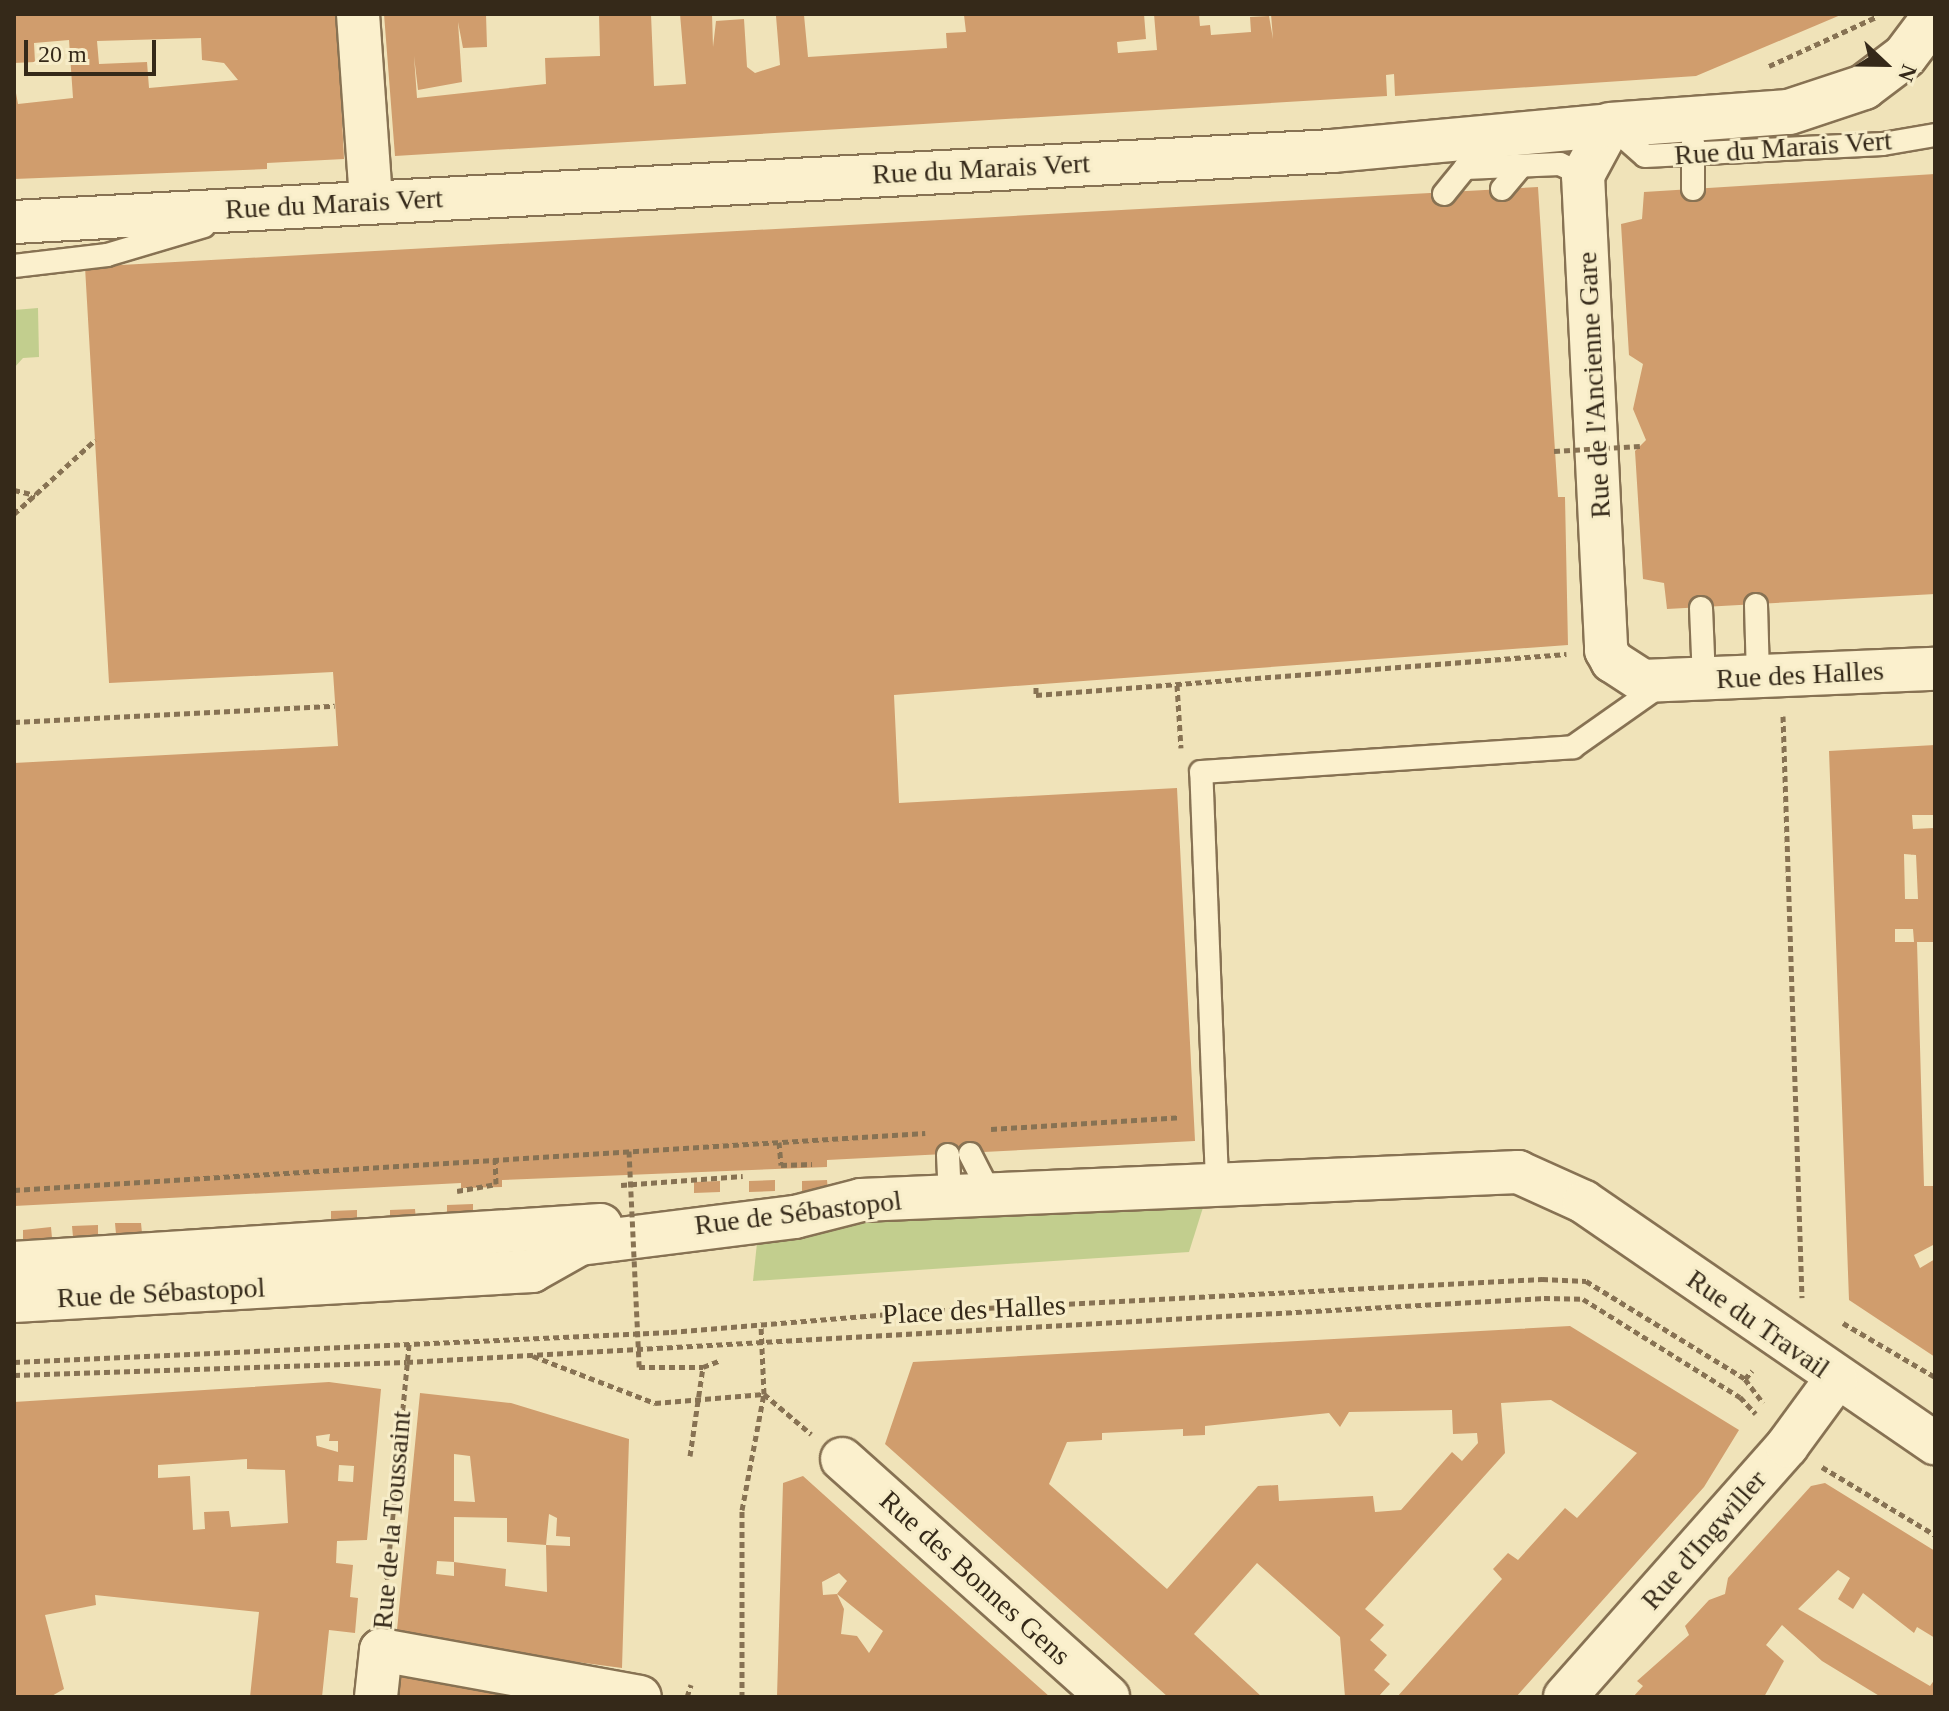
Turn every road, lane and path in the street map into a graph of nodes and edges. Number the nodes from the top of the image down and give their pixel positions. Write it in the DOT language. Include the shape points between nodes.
graph roads {
  1 [pos="358,14"];
  2 [pos="1881,14"];
  3 [pos="1935,16"];
  4 [pos="1763,69"];
  5 [pos="1610,125"];
  6 [pos="1935,135"];
  7 [pos="1696,136"];
  8 [pos="1532,150"];
  9 [pos="1452,156"];
  10 [pos="1583,175"];
  11 [pos="1502,189"];
  12 [pos="1693,189"];
  13 [pos="1444,194"];
  14 [pos="371,202"];
  15 [pos="263,208"];
  16 [pos="14,222"];
  17 [pos="14,266"];
  18 [pos="95,440"];
  19 [pos="1640,446"];
  20 [pos="1554,451"];
  21 [pos="14,490"];
  22 [pos="35,495"];
  23 [pos="14,514"];
  24 [pos="1756,605"];
  25 [pos="1701,608"];
  26 [pos="1606,650"];
  27 [pos="1412,658"];
  28 [pos="1411,667"];
  29 [pos="1935,669"];
  30 [pos="1770,675"];
  31 [pos="1685,681"];
  32 [pos="1177,685"];
  33 [pos="1036,687"];
  34 [pos="335,706"];
  35 [pos="14,722"];
  36 [pos="1181,753"];
  37 [pos="1187,1116"];
  38 [pos="983,1129"];
  39 [pos="936,1132"];
  40 [pos="779,1142"];
  41 [pos="629,1151"];
  42 [pos="495,1159"];
  43 [pos="828,1164"];
  44 [pos="824,1171"];
  45 [pos="781,1173"];
  46 [pos="751,1175"];
  47 [pos="1217,1181"];
  48 [pos="615,1185"];
  49 [pos="461,1186"];
  50 [pos="14,1190"];
  51 [pos="498,1192"];
  52 [pos="454,1194"];
  53 [pos="991,1195"];
  54 [pos="950,1197"];
  55 [pos="861,1200"];
  56 [pos="1584,1202"];
  57 [pos="14,1263"];
  58 [pos="14,1301"];
  59 [pos="1816,1306"];
  60 [pos="1829,1314"];
  61 [pos="761,1325"];
  62 [pos="761,1341"];
  63 [pos="1782,1341"];
  64 [pos="409,1343"];
  65 [pos="528,1355"];
  66 [pos="719,1361"];
  67 [pos="14,1362"];
  68 [pos="407,1362"];
  69 [pos="703,1367"];
  70 [pos="14,1375"];
  71 [pos="1935,1377"];
  72 [pos="1836,1379"];
  73 [pos="764,1394"];
  74 [pos="1935,1443"];
  75 [pos="1787,1446"];
  76 [pos="690,1456"];
  77 [pos="842,1459"];
  78 [pos="381,1650"];
  79 [pos="691,1685"];
  80 [pos="376,1697"];
  81 [pos="640,1697"];
  82 [pos="687,1697"];
  83 [pos="742,1697"];
  84 [pos="1108,1697"];
  85 [pos="1565,1697"];
  1 -- 14 [label="street"];
  2 -- 4 [label="path"];
  3 -- 7 [label="street" via="1905,56 1864,87"];
  5 -- 7 [label="street"];
  5 -- 8 [label="street, Rue du Marais Vert"];
  5 -- 10 [label="street"];
  6 -- 7 [label="lane, Rue du Marais Vert" via="1883,144"];
  7 -- 12 [label="lane"];
  8 -- 9 [label="street, Rue du Marais Vert"];
  8 -- 10 [label="street"];
  8 -- 11 [label="lane"];
  9 -- 13 [label="lane"];
  9 -- 14 [label="street, Rue du Marais Vert"];
  10 -- 26 [label="street, Rue de l'Ancienne Gare"];
  14 -- 15 [label="street, Rue du Marais Vert"];
  15 -- 16 [label="street, Rue du Marais Vert"];
  15 -- 17 [label="lane" via="107,255"];
  18 -- 22 [label="path"];
  19 -- 20 [label="path, bridge"];
  21 -- 22 [label="path"];
  22 -- 23 [label="path"];
  24 -- 30 [label="lane"];
  25 -- 31 [label="lane"];
  26 -- 28 [label="path"];
  26 -- 31 [label="street" via="1634,677"];
  27 -- 28 [label="path"];
  28 -- 32 [label="path"];
  29 -- 30 [label="street, Rue des Halles"];
  30 -- 31 [label="street, Rue des Halles"];
  30 -- 59 [label="path" via="1802,1299"];
  31 -- 47 [label="lane" via="1573,747 1201,772"];
  32 -- 33 [label="path" via="1036,695"];
  32 -- 36 [label="path"];
  34 -- 35 [label="path"];
  37 -- 38 [label="path"];
  39 -- 40 [label="path"];
  40 -- 41 [label="path"];
  40 -- 43 [label="path" via="781,1165"];
  41 -- 42 [label="path"];
  41 -- 69 [label="path, bridge" via="639,1367"];
  42 -- 49 [label="path" via="496,1184"];
  42 -- 50 [label="path"];
  44 -- 45 [label="path"];
  46 -- 48 [label="path"];
  47 -- 53 [label="street, Rue de Sébastopol"];
  47 -- 56 [label="street, Rue de Sébastopol" via="1518,1172"];
  51 -- 52 [label="path"];
  53 -- 54 [label="street, Rue de Sébastopol"];
  53 -- 54 [label="lane" via="959,1154"];
  54 -- 55 [label="street, Rue de Sébastopol"];
  55 -- 57 [label="street" via="314,1248"];
  55 -- 58 [label="street, Rue de Sébastopol" via="795,1217 580,1244 532,1271"];
  56 -- 63 [label="street, Rue du Travail"];
  60 -- 71 [label="path"];
  61 -- 62 [label="path"];
  61 -- 63 [label="path, Place des Halles" via="1542,1279 1586,1281 1745,1379"];
  61 -- 64 [label="path"];
  62 -- 65 [label="path, Place des Halles"];
  62 -- 73 [label="path"];
  62 -- 75 [label="path, Place des Halles" via="1583,1299 1740,1397"];
  63 -- 72 [label="street, Rue du Travail"];
  64 -- 67 [label="path"];
  64 -- 68 [label="path, Rue de la Toussaint"];
  65 -- 68 [label="path, Place des Halles"];
  65 -- 73 [label="path" via="655,1403"];
  66 -- 69 [label="path"];
  68 -- 70 [label="path, Place des Halles"];
  68 -- 78 [label="path, Rue de la Toussaint"];
  69 -- 76 [label="path"];
  72 -- 74 [label="street, Rue du Travail"];
  72 -- 75 [label="street, Rue d'Ingwiller"];
  73 -- 77 [label="path"];
  73 -- 83 [label="path" via="742,1510"];
  75 -- 85 [label="street, Rue d'Ingwiller"];
  77 -- 84 [label="street, Rue des Bonnes Gens"];
  78 -- 80 [label="street, Rue de la Toussaint"];
  78 -- 81 [label="street"];
  79 -- 82 [label="path"];
}
